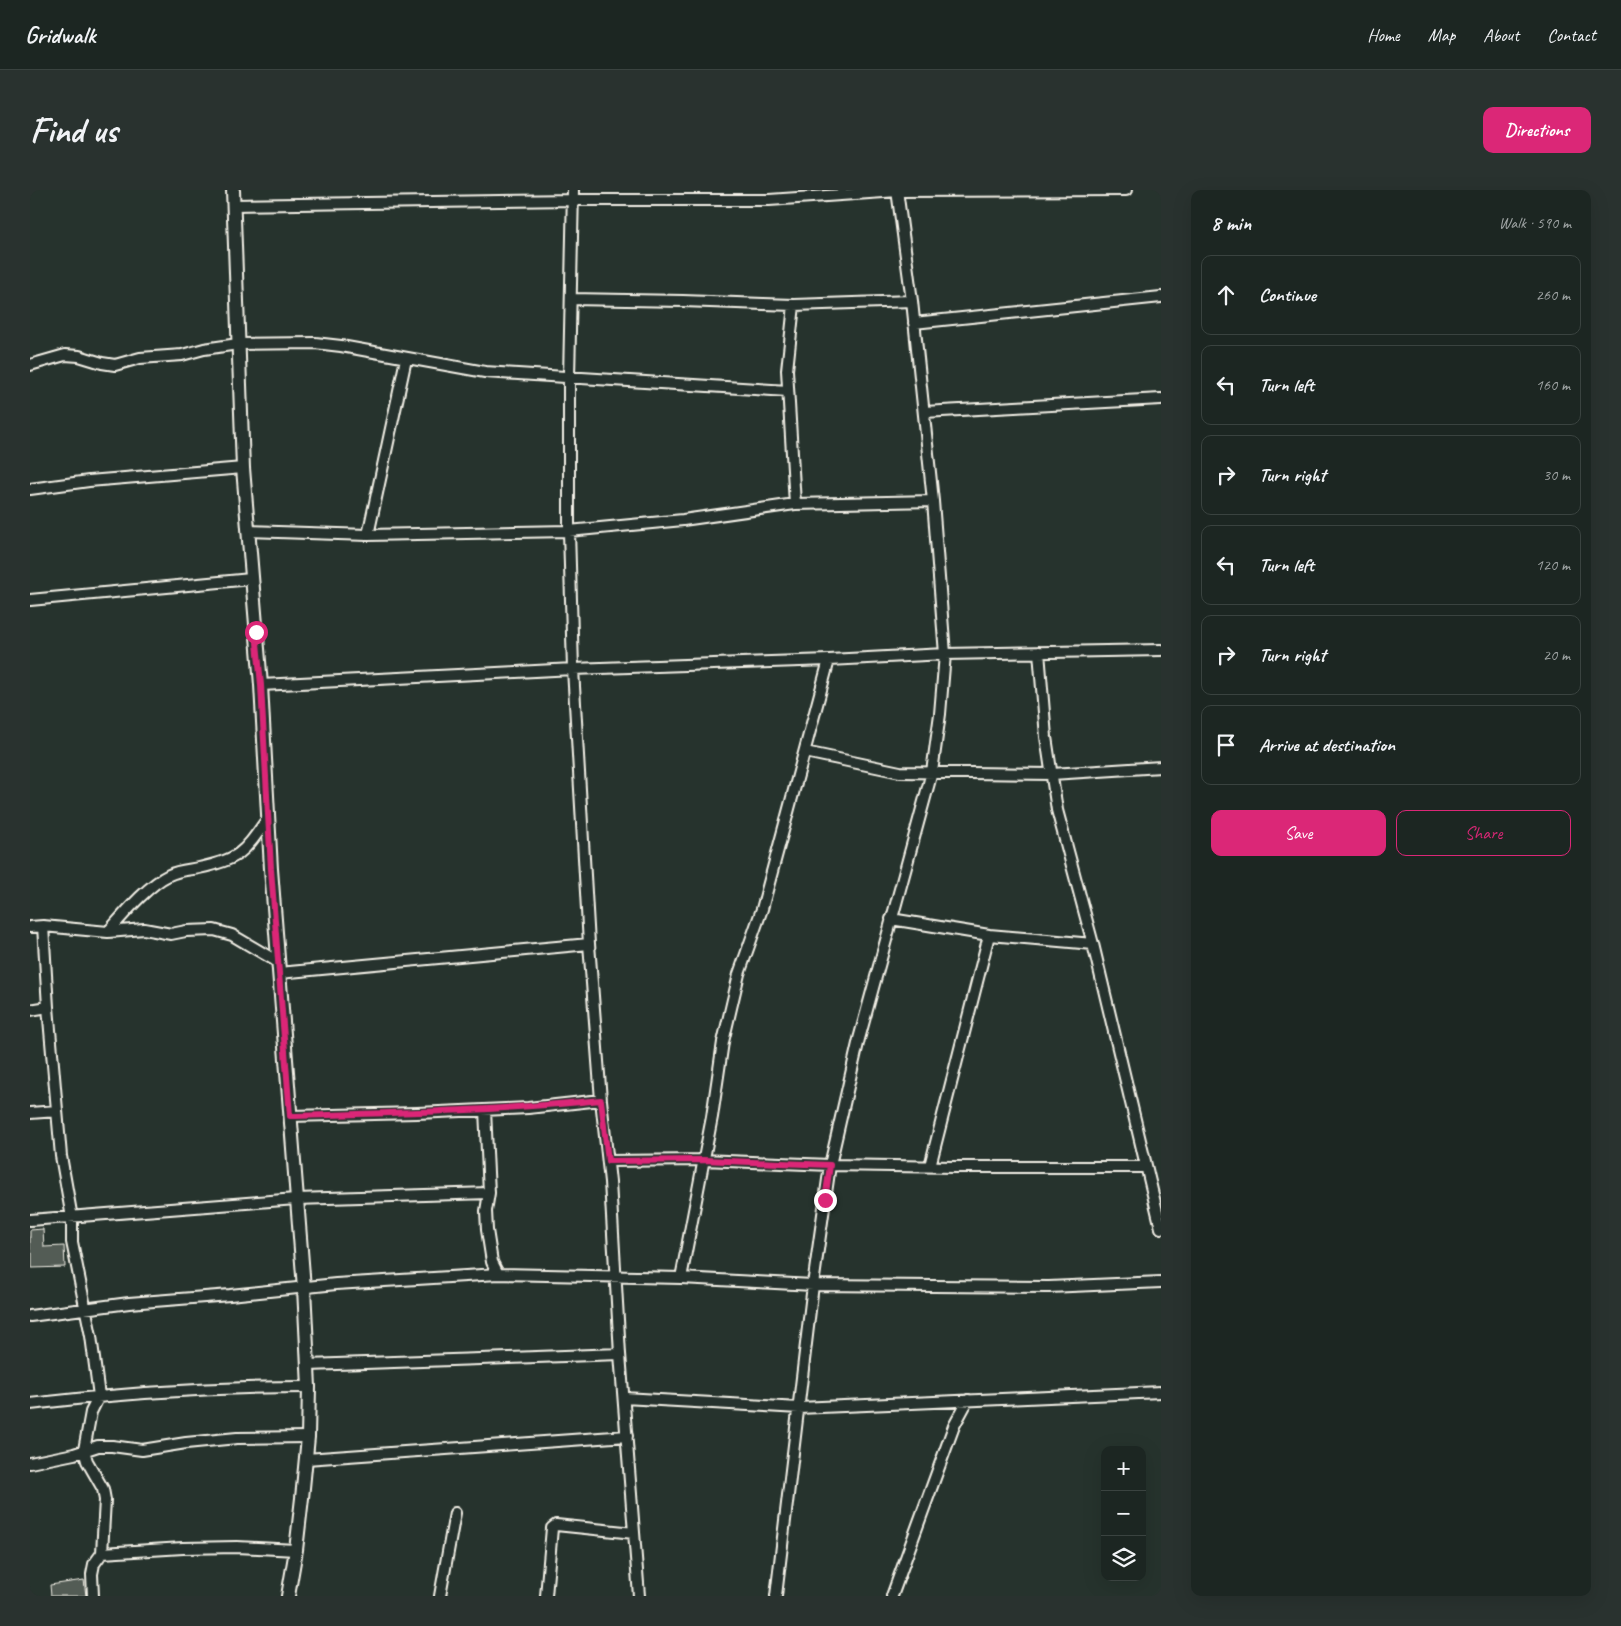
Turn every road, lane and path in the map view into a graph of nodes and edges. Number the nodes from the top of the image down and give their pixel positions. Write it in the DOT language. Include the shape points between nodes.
graph roads {
  1 [pos="234,190"];
  2 [pos="1126,190"];
  3 [pos="897,191"];
  4 [pos="573,195"];
  5 [pos="234,205"];
  6 [pos="1161,297"];
  7 [pos="571,299"];
  8 [pos="912,301"];
  9 [pos="794,305"];
  10 [pos="914,323"];
  11 [pos="238,344"];
  12 [pos="406,359"];
  13 [pos="30,365"];
  14 [pos="569,378"];
  15 [pos="788,391"];
  16 [pos="1161,399"];
  17 [pos="924,412"];
  18 [pos="243,468"];
  19 [pos="30,489"];
  20 [pos="933,501"];
  21 [pos="796,504"];
  22 [pos="248,531"];
  23 [pos="569,531"];
  24 [pos="368,535"];
  25 [pos="251,579"];
  26 [pos="30,600"];
  27 [pos="1161,650"];
  28 [pos="1039,652"];
  29 [pos="945,654"];
  30 [pos="829,660"];
  31 [pos="574,669"];
  32 [pos="261,685"];
  33 [pos="805,752"];
  34 [pos="1161,767"];
  35 [pos="932,772"];
  36 [pos="1052,774"];
  37 [pos="268,818"];
  38 [pos="891,919"];
  39 [pos="43,926"];
  40 [pos="30,927"];
  41 [pos="108,932"];
  42 [pos="989,935"];
  43 [pos="589,944"];
  44 [pos="1093,944"];
  45 [pos="279,968"];
  46 [pos="48,1007"];
  47 [pos="30,1010"];
  48 [pos="601,1100"];
  49 [pos="485,1110"];
  50 [pos="57,1111"];
  51 [pos="30,1113"];
  52 [pos="290,1116"];
  53 [pos="703,1160"];
  54 [pos="608,1161"];
  55 [pos="830,1165"];
  56 [pos="930,1166"];
  57 [pos="1146,1167"];
  58 [pos="489,1193"];
  59 [pos="296,1199"];
  60 [pos="72,1218"];
  61 [pos="30,1220"];
  62 [pos="1161,1228"];
  63 [pos="498,1274"];
  64 [pos="615,1276"];
  65 [pos="681,1278"];
  66 [pos="1161,1282"];
  67 [pos="812,1285"];
  68 [pos="304,1288"];
  69 [pos="86,1310"];
  70 [pos="30,1316"];
  71 [pos="620,1354"];
  72 [pos="308,1365"];
  73 [pos="309,1387"];
  74 [pos="1161,1392"];
  75 [pos="99,1396"];
  76 [pos="624,1398"];
  77 [pos="968,1400"];
  78 [pos="30,1404"];
  79 [pos="799,1408"];
  80 [pos="627,1436"];
  81 [pos="308,1437"];
  82 [pos="84,1450"];
  83 [pos="306,1459"];
  84 [pos="30,1463"];
  85 [pos="455,1512"];
  86 [pos="634,1533"];
  87 [pos="296,1550"];
  88 [pos="102,1553"];
  89 [pos="93,1596"];
  90 [pos="288,1596"];
  91 [pos="440,1596"];
  92 [pos="546,1596"];
  93 [pos="639,1596"];
  94 [pos="776,1596"];
  95 [pos="892,1596"];
  1 -- 5 [label="street"];
  2 -- 3 [label="street"];
  3 -- 4 [label="street" via="769,200"];
  3 -- 8 [label="street"];
  4 -- 5 [label="street"];
  4 -- 7 [label="street"];
  5 -- 11 [label="street"];
  6 -- 10 [label="street"];
  7 -- 9 [label="street"];
  7 -- 14 [label="street"];
  8 -- 9 [label="street"];
  8 -- 10 [label="street"];
  9 -- 15 [label="street"];
  10 -- 17 [label="street"];
  11 -- 12 [label="street" via="341,346"];
  11 -- 13 [label="street" via="182,355 140,358 115,365 71,355"];
  11 -- 18 [label="street"];
  12 -- 14 [label="street" via="484,372"];
  12 -- 24 [label="street"];
  14 -- 15 [label="street"];
  14 -- 23 [label="street"];
  15 -- 21 [label="street"];
  16 -- 17 [label="street"];
  17 -- 20 [label="street"];
  18 -- 19 [label="street"];
  18 -- 22 [label="street"];
  20 -- 21 [label="street"];
  20 -- 29 [label="street"];
  21 -- 23 [label="street"];
  22 -- 24 [label="street"];
  22 -- 25 [label="street"];
  23 -- 24 [label="street"];
  23 -- 31 [label="street"];
  25 -- 26 [label="street"];
  25 -- 32 [label="street"];
  27 -- 28 [label="street"];
  28 -- 29 [label="street"];
  28 -- 36 [label="street"];
  29 -- 30 [label="street"];
  29 -- 35 [label="street"];
  30 -- 31 [label="street"];
  30 -- 33 [label="street"];
  31 -- 32 [label="street"];
  31 -- 43 [label="street"];
  32 -- 37 [label="street"];
  33 -- 35 [label="street" via="900,772"];
  33 -- 53 [label="street" via="762,909 739,974 723,1042"];
  34 -- 36 [label="street"];
  35 -- 36 [label="street"];
  35 -- 38 [label="street"];
  36 -- 44 [label="street" via="1057,810"];
  37 -- 41 [label="street" via="239,854 221,863 166,876 138,899"];
  37 -- 45 [label="street"];
  38 -- 42 [label="street"];
  38 -- 55 [label="street"];
  39 -- 40 [label="street"];
  39 -- 41 [label="street"];
  39 -- 46 [label="street"];
  41 -- 45 [label="street" via="144,929 171,934 186,930 214,930 232,935"];
  42 -- 44 [label="street"];
  42 -- 56 [label="street"];
  43 -- 45 [label="street"];
  43 -- 48 [label="street"];
  44 -- 57 [label="street"];
  45 -- 52 [label="street"];
  46 -- 47 [label="street"];
  46 -- 50 [label="street"];
  48 -- 49 [label="street"];
  48 -- 54 [label="street"];
  49 -- 52 [label="street"];
  49 -- 58 [label="street"];
  50 -- 51 [label="street"];
  50 -- 60 [label="street"];
  52 -- 59 [label="street"];
  53 -- 54 [label="street"];
  53 -- 55 [label="street"];
  53 -- 65 [label="street"];
  54 -- 64 [label="street"];
  55 -- 56 [label="street"];
  55 -- 67 [label="street"];
  56 -- 57 [label="street"];
  57 -- 62 [label="street"];
  58 -- 59 [label="street"];
  58 -- 63 [label="street" via="487,1230 492,1262"];
  59 -- 60 [label="street"];
  59 -- 68 [label="street"];
  60 -- 61 [label="street"];
  60 -- 69 [label="street" via="72,1242"];
  63 -- 64 [label="street"];
  63 -- 68 [label="street"];
  64 -- 65 [label="street"];
  64 -- 71 [label="street"];
  65 -- 67 [label="street"];
  66 -- 67 [label="street" via="1049,1287"];
  67 -- 79 [label="street"];
  68 -- 69 [label="street" via="129,1303"];
  68 -- 72 [label="street"];
  69 -- 70 [label="street"];
  69 -- 75 [label="street"];
  71 -- 72 [label="street"];
  71 -- 76 [label="street"];
  72 -- 73 [label="street"];
  73 -- 75 [label="street" via="209,1388"];
  73 -- 81 [label="street"];
  74 -- 77 [label="street"];
  75 -- 78 [label="street"];
  75 -- 82 [label="street" via="91,1412"];
  76 -- 79 [label="street"];
  76 -- 80 [label="street"];
  77 -- 79 [label="street"];
  77 -- 95 [label="street" via="954,1426"];
  79 -- 94 [label="street"];
  80 -- 83 [label="street"];
  80 -- 86 [label="street"];
  81 -- 82 [label="street" via="237,1438 142,1450 98,1446"];
  81 -- 83 [label="street"];
  82 -- 84 [label="street"];
  82 -- 88 [label="street" via="105,1500"];
  83 -- 87 [label="street"];
  85 -- 91 [label="street"];
  86 -- 92 [label="street" via="552,1528"];
  86 -- 93 [label="street"];
  87 -- 88 [label="street" via="237,1547"];
  87 -- 90 [label="street"];
  88 -- 89 [label="street" via="94,1564"];
}
